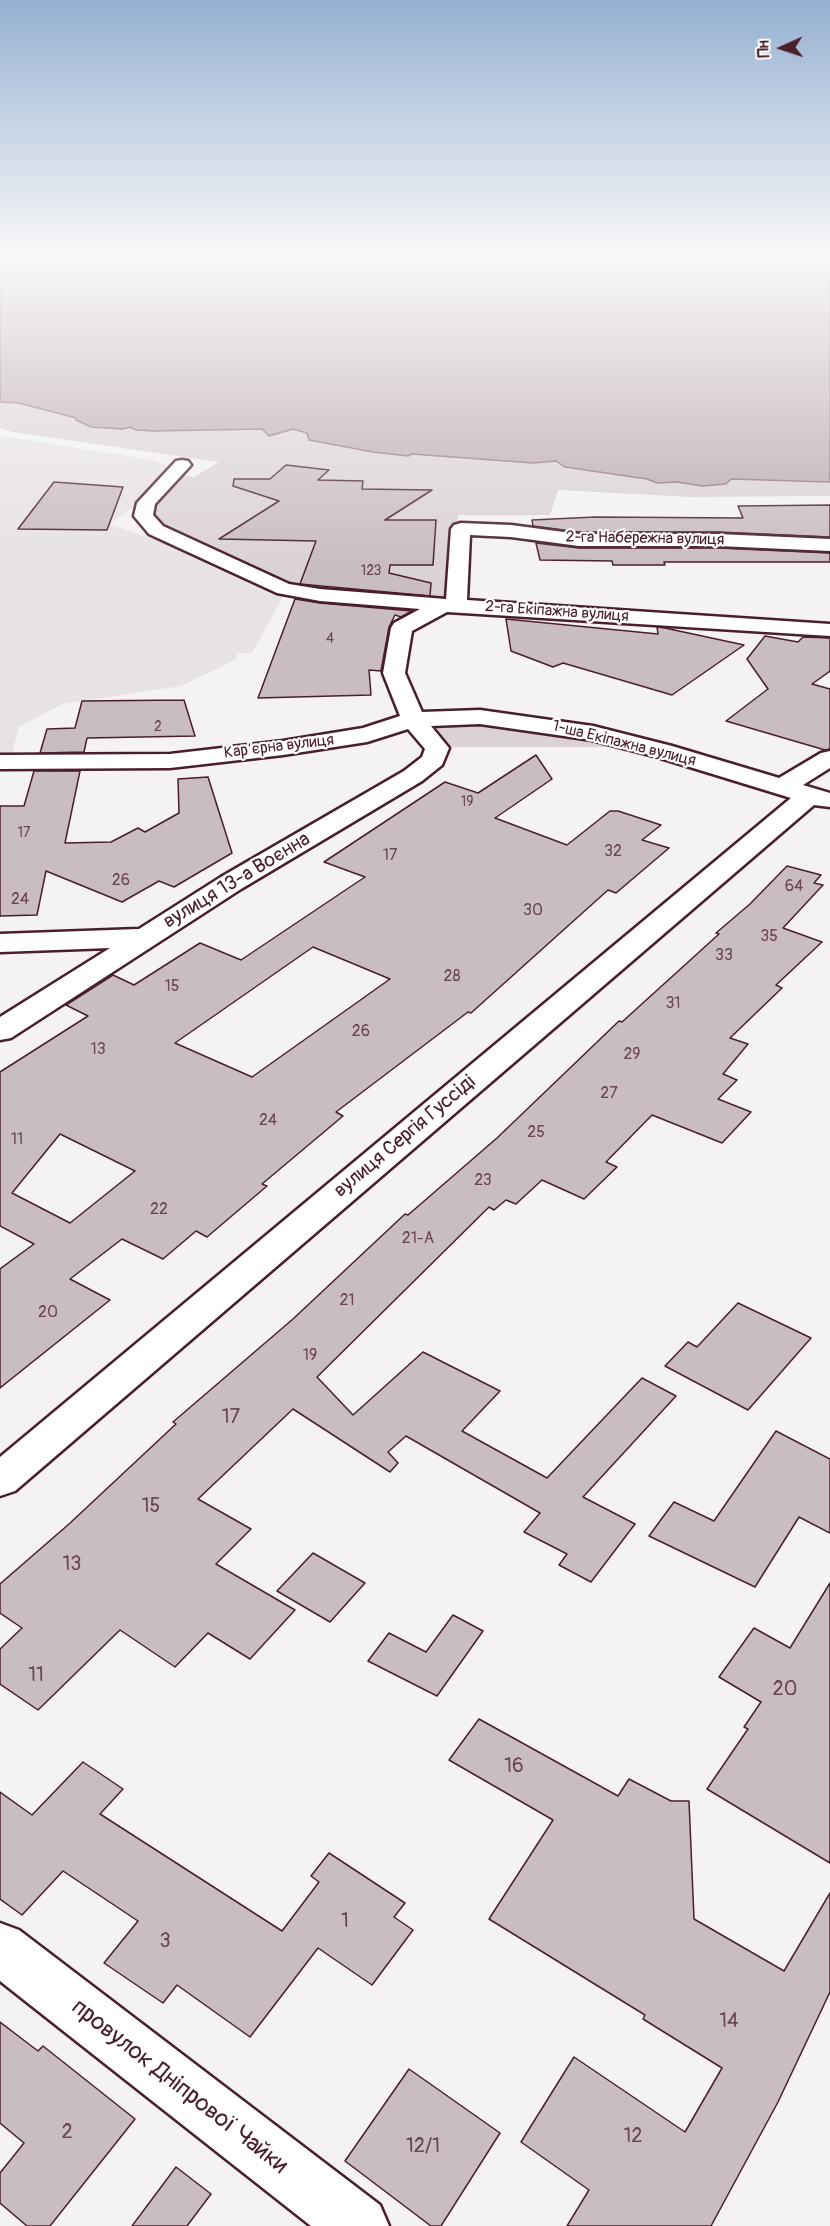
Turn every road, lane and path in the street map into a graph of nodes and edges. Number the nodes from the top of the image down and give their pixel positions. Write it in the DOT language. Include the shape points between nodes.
graph roads {
  1 [pos="182,465"];
  2 [pos="830,545"];
  3 [pos="450,606"];
  4 [pos="830,630"];
  5 [pos="413,719"];
  6 [pos="830,758"];
  7 [pos="0,762"];
  8 [pos="808,794"];
  9 [pos="143,938"];
  10 [pos="0,943"];
  11 [pos="0,1031"];
  12 [pos="0,1480"];
  13 [pos="0,1948"];
  14 [pos="359,2226"];
  1 -- 3 [label="street, 2-га Екіпажна вулиця" via="146,503 143,516 156,530 284,589"];
  2 -- 3 [label="street, 2-га Набережна вулиця" via="579,540 461,529"];
  3 -- 4 [label="street, 2-га Екіпажна вулиця"];
  3 -- 5 [label="street" via="402,628 394,673"];
  5 -- 7 [label="street, Карʼєрна вулиця" via="367,735 170,761"];
  5 -- 8 [label="street, 1-ша Екіпажна вулиця" via="480,717 573,729"];
  5 -- 9 [label="street, вулиця 13-а Воєнна" via="437,748 433,760 413,776"];
  6 -- 8 [label="street, вулиця Сергія Гуссіді"];
  8 -- 12 [label="street, вулиця Сергія Гуссіді"];
  9 -- 10 [label="street"];
  9 -- 11 [label="street, вулиця 13-а Воєнна"];
  13 -- 14 [label="street, провулок Дніпрової Чайки"];
}
